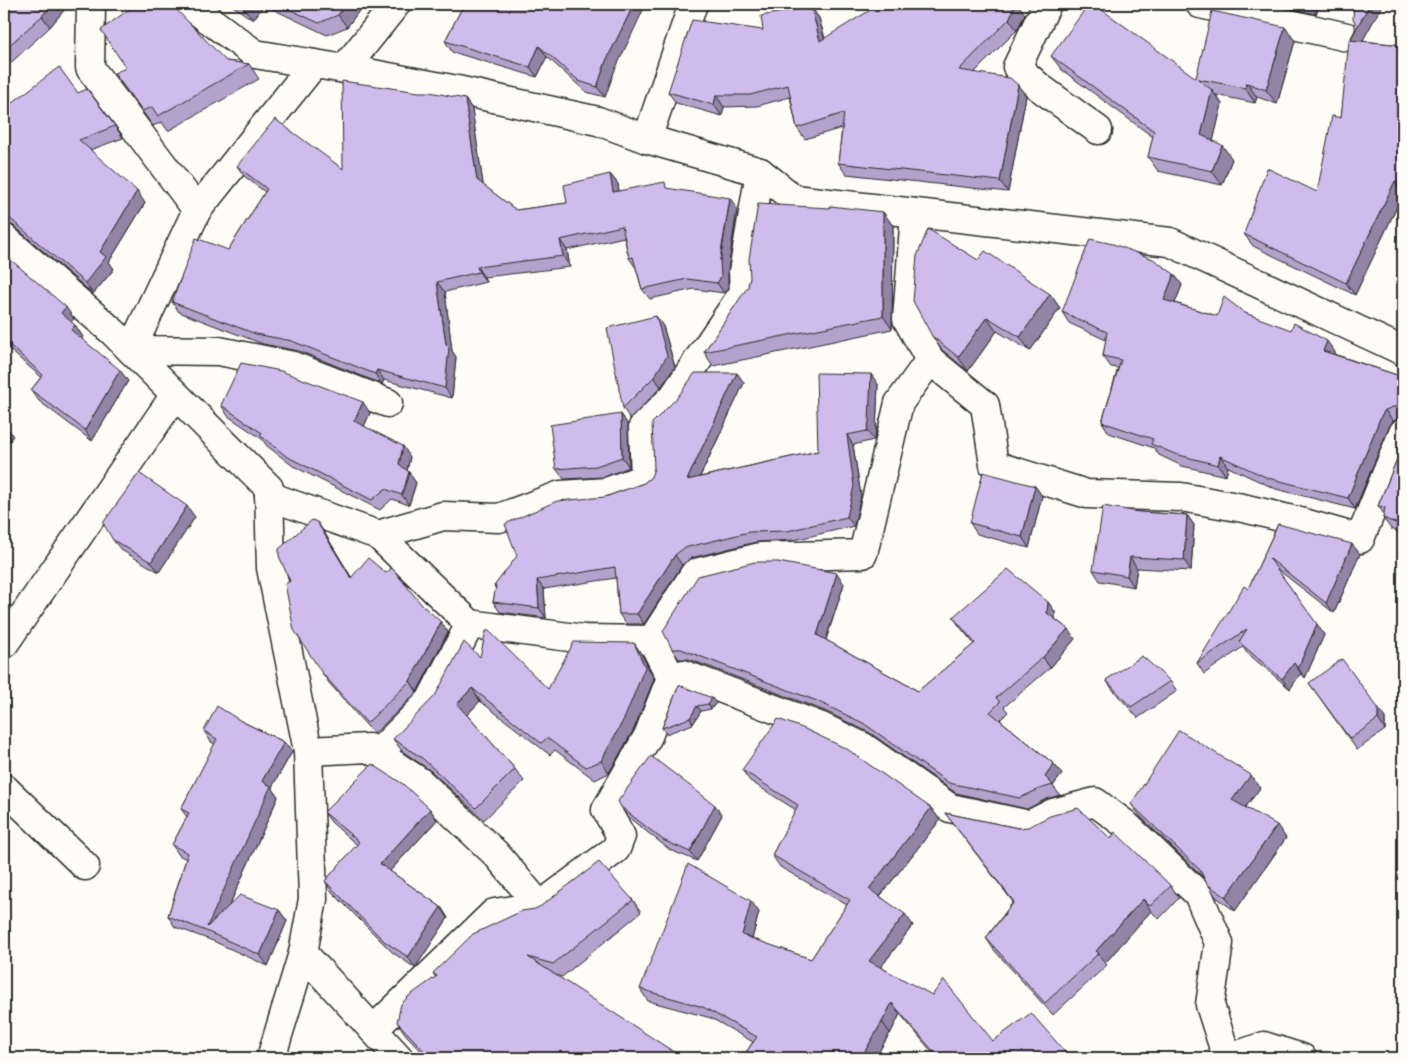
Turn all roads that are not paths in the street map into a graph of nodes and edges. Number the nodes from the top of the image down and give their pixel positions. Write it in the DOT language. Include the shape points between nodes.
graph roads {
  1 [pos="91,4"];
  2 [pos="188,4"];
  3 [pos="396,4"];
  4 [pos="693,4"];
  5 [pos="1047,4"];
  6 [pos="1200,4"];
  7 [pos="1346,38"];
  8 [pos="314,64"];
  9 [pos="344,69"];
  10 [pos="1098,130"];
  11 [pos="647,139"];
  12 [pos="760,172"];
  13 [pos="198,210"];
  14 [pos="915,213"];
  15 [pos="4,238"];
  16 [pos="131,350"];
  17 [pos="1403,351"];
  18 [pos="930,360"];
  19 [pos="175,395"];
  20 [pos="388,403"];
  21 [pos="1403,433"];
  22 [pos="269,496"];
  23 [pos="378,535"];
  24 [pos="470,624"];
  25 [pos="652,640"];
  26 [pos="4,644"];
  27 [pos="671,678"];
  28 [pos="308,751"];
  29 [pos="378,753"];
  30 [pos="4,788"];
  31 [pos="85,866"];
  32 [pos="540,906"];
  33 [pos="303,953"];
  34 [pos="373,1030"];
  35 [pos="271,1058"];
  36 [pos="399,1058"];
  37 [pos="1228,1058"];
  38 [pos="1302,1058"];
  1 -- 13 [label="street" via="90,68"];
  2 -- 8 [label="street" via="255,54"];
  3 -- 9 [label="street"];
  4 -- 11 [label="street"];
  5 -- 10 [label="street" via="1017,68"];
  6 -- 7 [label="street"];
  8 -- 9 [label="street"];
  8 -- 13 [label="street"];
  9 -- 11 [label="street" via="598,121"];
  11 -- 12 [label="street"];
  12 -- 14 [label="street" via="794,199"];
  12 -- 23 [label="street" via="743,272 744,292 673,397 643,427 646,478 607,492 561,495 499,518 443,516"];
  13 -- 16 [label="street"];
  14 -- 17 [label="street" via="1170,242"];
  14 -- 18 [label="street" via="907,320"];
  15 -- 16 [label="street"];
  16 -- 19 [label="street"];
  16 -- 20 [label="street" via="219,351 293,366"];
  18 -- 21 [label="street" via="985,405 994,465 1087,494 1180,497 1242,508 1360,539"];
  18 -- 25 [label="street" via="898,403 864,554 760,557 695,573"];
  19 -- 22 [label="street" via="269,488"];
  19 -- 26 [label="street"];
  22 -- 23 [label="street"];
  22 -- 28 [label="street" via="271,568"];
  23 -- 24 [label="street"];
  24 -- 25 [label="street" via="584,639"];
  24 -- 29 [label="street" via="430,701"];
  25 -- 27 [label="street"];
  27 -- 32 [label="street" via="648,736 606,810 621,836 616,849"];
  27 -- 37 [label="street" via="683,674 837,734 863,747 950,808 1029,825 1053,813 1095,802 1125,824 1198,894 1218,943 1210,1005"];
  28 -- 29 [label="street" via="370,748"];
  28 -- 33 [label="street" via="313,899"];
  29 -- 32 [label="street" via="420,782 496,854"];
  30 -- 31 [label="street"];
  32 -- 34 [label="street" via="494,913"];
  33 -- 34 [label="street"];
  33 -- 35 [label="street"];
  34 -- 36 [label="street"];
  37 -- 38 [label="street" via="1264,1046"];
}
